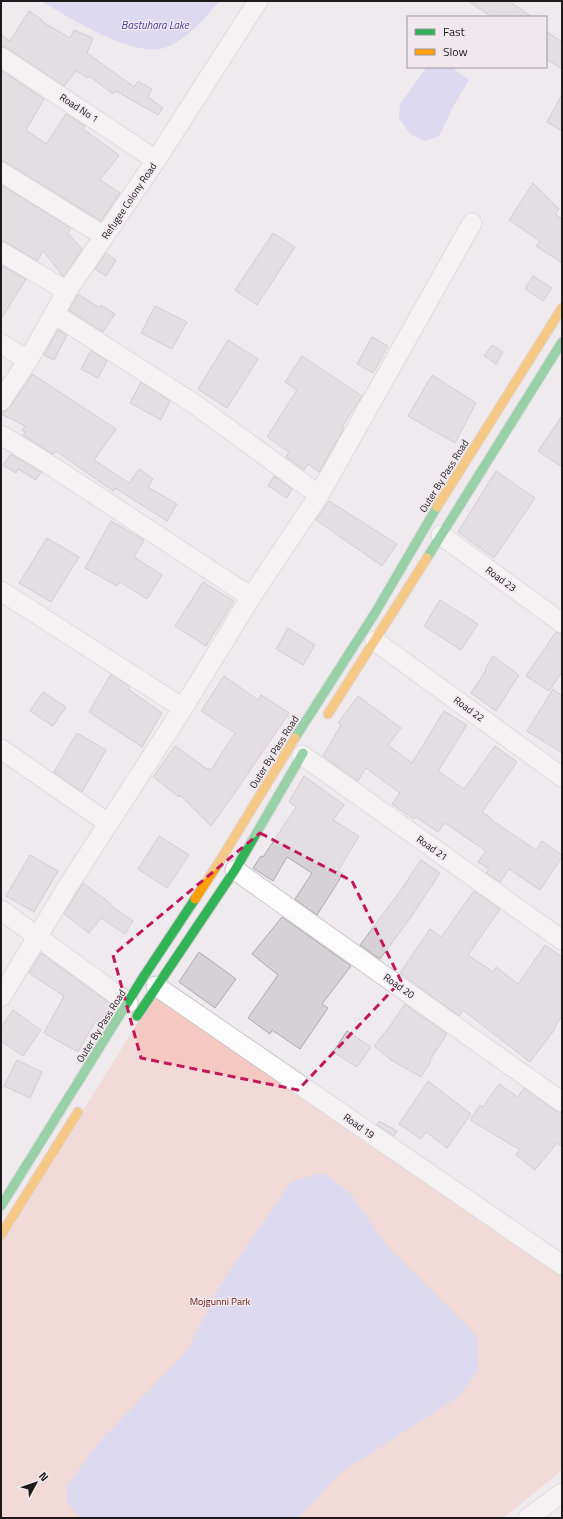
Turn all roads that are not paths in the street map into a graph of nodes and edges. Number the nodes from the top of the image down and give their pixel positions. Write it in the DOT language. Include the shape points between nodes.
graph roads {
  1 [pos="258,1"];
  2 [pos="1,57"];
  3 [pos="156,160"];
  4 [pos="1,172"];
  5 [pos="472,223"];
  6 [pos="104,236"];
  7 [pos="1,252"];
  8 [pos="67,291"];
  9 [pos="562,308"];
  10 [pos="54,314"];
  11 [pos="562,342"];
  12 [pos="1,344"];
  13 [pos="28,360"];
  14 [pos="1,401"];
  15 [pos="1,435"];
  16 [pos="319,495"];
  17 [pos="441,535"];
  18 [pos="1,591"];
  19 [pos="251,597"];
  20 [pos="562,623"];
  21 [pos="375,641"];
  22 [pos="183,708"];
  23 [pos="323,722"];
  24 [pos="1,749"];
  25 [pos="304,752"];
  26 [pos="562,777"];
  27 [pos="108,823"];
  28 [pos="236,870"];
  29 [pos="1,910"];
  30 [pos="39,936"];
  31 [pos="562,940"];
  32 [pos="156,986"];
  33 [pos="1,997"];
  34 [pos="128,1003"];
  35 [pos="132,1025"];
  36 [pos="562,1102"];
  37 [pos="81,1106"];
  38 [pos="1,1206"];
  39 [pos="1,1235"];
  40 [pos="562,1266"];
  41 [pos="562,1493"];
  42 [pos="538,1515"];
  1 -- 3 [label="street, Refugee Colony Road"];
  2 -- 3 [label="street, Road No 1"];
  3 -- 6 [label="street, Refugee Colony Road"];
  4 -- 6 [label="street"];
  5 -- 16 [label="street"];
  6 -- 8 [label="street, Refugee Colony Road"];
  7 -- 8 [label="street"];
  8 -- 10 [label="street, Refugee Colony Road"];
  9 -- 34 [label="main road, Outer By Pass Road" via="426,525 375,613"];
  10 -- 13 [label="street, Refugee Colony Road"];
  10 -- 16 [label="street" via="193,403"];
  11 -- 17 [label="main road"];
  12 -- 13 [label="street"];
  13 -- 14 [label="street, Refugee Colony Road"];
  15 -- 19 [label="street"];
  16 -- 19 [label="street"];
  17 -- 20 [label="street, Road 23"];
  17 -- 21 [label="main road"];
  18 -- 22 [label="street"];
  19 -- 22 [label="street"];
  21 -- 23 [label="main road"];
  21 -- 26 [label="street, Road 22"];
  22 -- 27 [label="street"];
  24 -- 27 [label="street"];
  25 -- 28 [label="main road"];
  25 -- 31 [label="street, Road 21"];
  27 -- 30 [label="street"];
  28 -- 32 [label="main road"];
  28 -- 36 [label="street, Road 20"];
  29 -- 30 [label="street"];
  30 -- 33 [label="street"];
  30 -- 34 [label="street"];
  32 -- 35 [label="main road"];
  32 -- 40 [label="street, Road 19"];
  34 -- 38 [label="main road, Outer By Pass Road"];
  37 -- 39 [label="main road"];
  41 -- 42 [label="street"];
}
